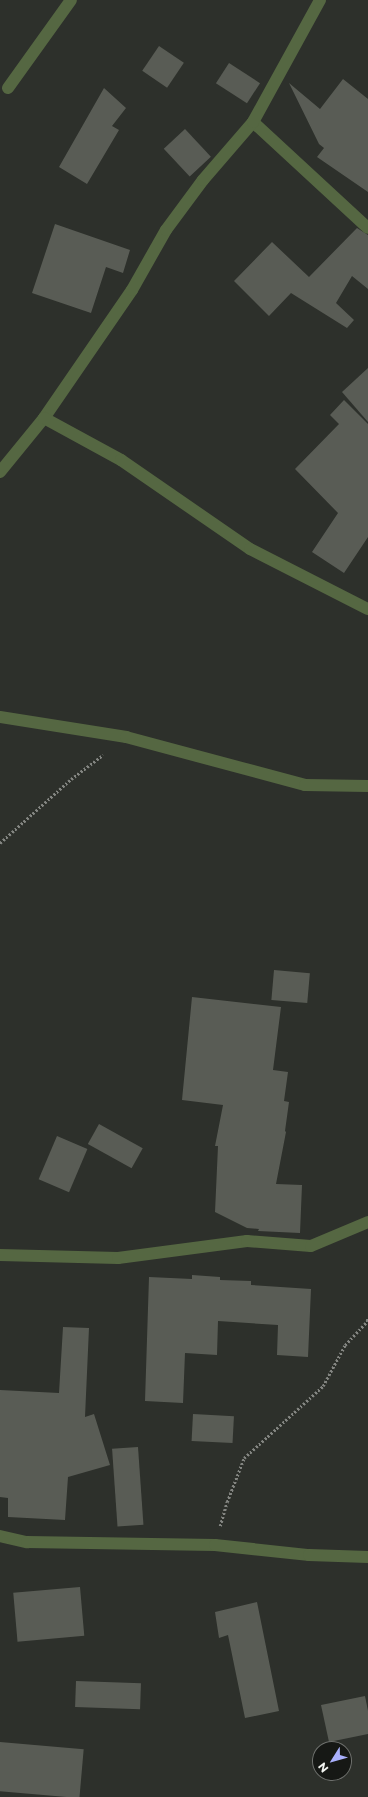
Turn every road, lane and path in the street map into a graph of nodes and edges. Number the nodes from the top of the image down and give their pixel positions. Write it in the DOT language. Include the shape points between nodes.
graph roads {
  1 [pos="71,0"];
  2 [pos="320,0"];
  3 [pos="8,88"];
  4 [pos="253,122"];
  5 [pos="368,228"];
  6 [pos="44,418"];
  7 [pos="0,472"];
  8 [pos="368,609"];
  9 [pos="0,717"];
  10 [pos="126,738"];
  11 [pos="368,786"];
  12 [pos="0,843"];
  13 [pos="368,1222"];
  14 [pos="0,1255"];
  15 [pos="368,1317"];
  16 [pos="0,1536"];
  17 [pos="215,1544"];
  18 [pos="368,1557"];
  1 -- 3 [label="street"];
  2 -- 4 [label="street"];
  4 -- 5 [label="street"];
  4 -- 6 [label="street" via="203,180 166,230 121,308"];
  6 -- 7 [label="street"];
  6 -- 8 [label="street" via="121,460 250,549"];
  9 -- 10 [label="street"];
  10 -- 11 [label="street" via="305,785"];
  10 -- 12 [label="path" via="71,779"];
  13 -- 14 [label="street" via="311,1246 247,1241 118,1258"];
  15 -- 17 [label="path" via="345,1346 323,1386 244,1458 227,1502"];
  16 -- 17 [label="street" via="26,1542"];
  17 -- 18 [label="street" via="309,1555"];
}
